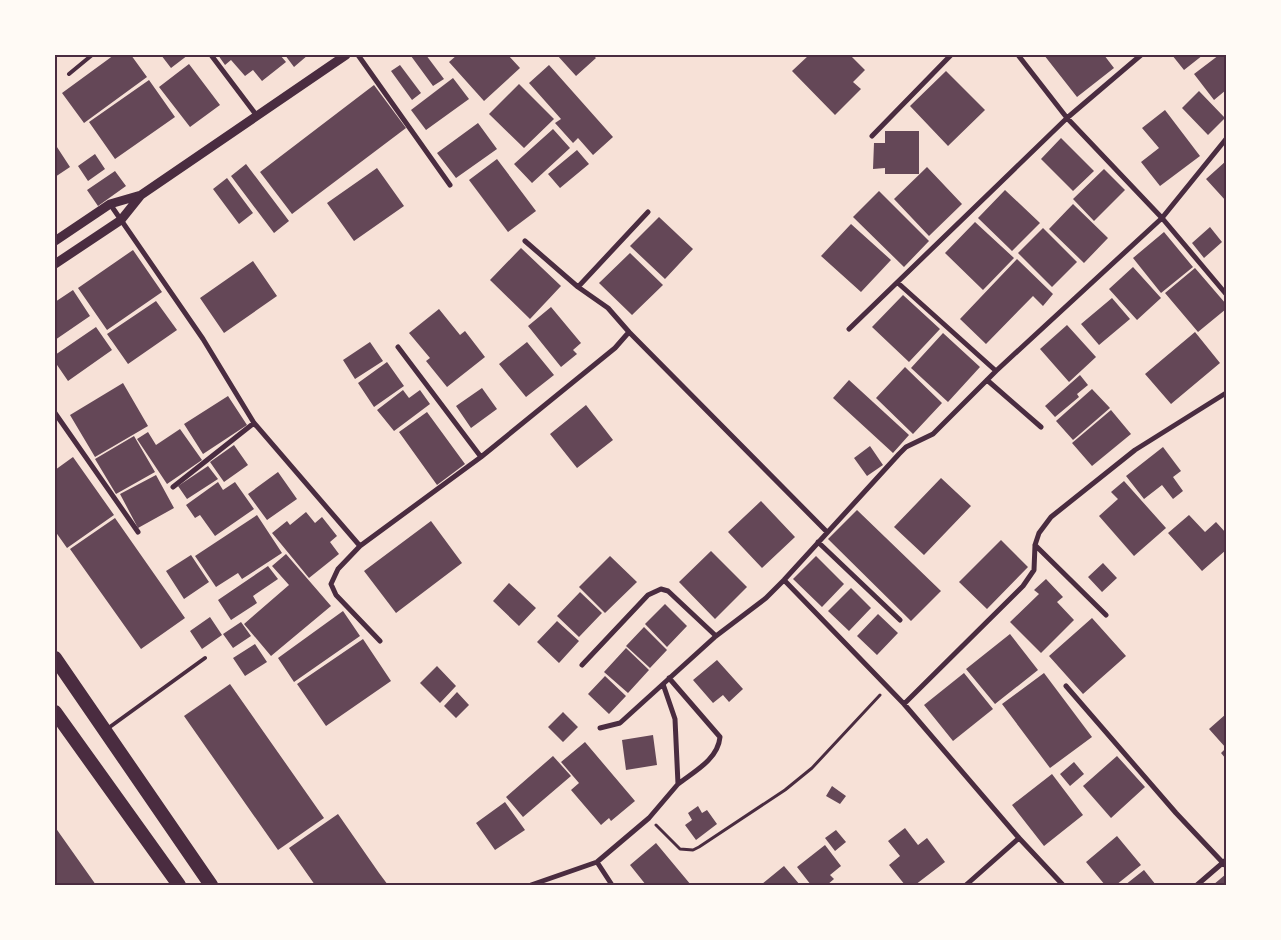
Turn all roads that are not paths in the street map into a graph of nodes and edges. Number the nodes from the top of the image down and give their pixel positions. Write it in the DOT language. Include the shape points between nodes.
graph roads {
  1 [pos="92,55"];
  2 [pos="211,55"];
  3 [pos="346,55"];
  4 [pos="358,55"];
  5 [pos="951,55"];
  6 [pos="1018,55"];
  7 [pos="1141,55"];
  8 [pos="69,74"];
  9 [pos="257,116"];
  10 [pos="1067,118"];
  11 [pos="872,136"];
  12 [pos="1226,139"];
  13 [pos="450,184"];
  14 [pos="141,195"];
  15 [pos="110,204"];
  16 [pos="648,212"];
  17 [pos="1162,218"];
  18 [pos="121,220"];
  19 [pos="55,241"];
  20 [pos="525,241"];
  21 [pos="55,264"];
  22 [pos="898,283"];
  23 [pos="578,287"];
  24 [pos="1226,294"];
  25 [pos="849,329"];
  26 [pos="629,332"];
  27 [pos="398,347"];
  28 [pos="996,371"];
  29 [pos="987,380"];
  30 [pos="1226,392"];
  31 [pos="55,413"];
  32 [pos="254,423"];
  33 [pos="1041,427"];
  34 [pos="481,457"];
  35 [pos="173,487"];
  36 [pos="138,532"];
  37 [pos="827,532"];
  38 [pos="818,542"];
  39 [pos="1035,545"];
  40 [pos="360,546"];
  41 [pos="784,580"];
  42 [pos="1106,615"];
  43 [pos="900,620"];
  44 [pos="716,636"];
  45 [pos="380,641"];
  46 [pos="55,658"];
  47 [pos="205,658"];
  48 [pos="582,666"];
  49 [pos="669,678"];
  50 [pos="663,684"];
  51 [pos="1066,686"];
  52 [pos="904,704"];
  53 [pos="55,712"];
  54 [pos="600,728"];
  55 [pos="106,730"];
  56 [pos="678,784"];
  57 [pos="1019,838"];
  58 [pos="597,862"];
  59 [pos="1225,863"];
  60 [pos="179,885"];
  61 [pos="211,885"];
  62 [pos="531,885"];
  63 [pos="612,885"];
  64 [pos="966,885"];
  65 [pos="1064,885"];
  66 [pos="1197,885"];
  1 -- 8 [label="lane"];
  2 -- 9 [label="street"];
  3 -- 9 [label="street"];
  4 -- 13 [label="street"];
  5 -- 11 [label="street"];
  6 -- 10 [label="street"];
  7 -- 10 [label="street"];
  9 -- 14 [label="street"];
  10 -- 17 [label="street"];
  10 -- 22 [label="street"];
  12 -- 17 [label="street"];
  14 -- 15 [label="street"];
  14 -- 18 [label="street"];
  15 -- 18 [label="street"];
  15 -- 19 [label="street"];
  16 -- 23 [label="street"];
  17 -- 24 [label="street"];
  17 -- 28 [label="street"];
  18 -- 21 [label="street"];
  18 -- 32 [label="street" via="203,339"];
  20 -- 23 [label="street"];
  22 -- 25 [label="street"];
  22 -- 28 [label="street"];
  23 -- 26 [label="street" via="608,308"];
  26 -- 34 [label="street" via="615,348"];
  26 -- 37 [label="street"];
  27 -- 34 [label="street"];
  28 -- 29 [label="street"];
  29 -- 33 [label="street"];
  29 -- 37 [label="street" via="933,434 906,447"];
  30 -- 39 [label="street" via="1135,450 1079,492 1044,525"];
  31 -- 36 [label="street"];
  32 -- 35 [label="street"];
  32 -- 40 [label="street"];
  34 -- 40 [label="street"];
  37 -- 38 [label="street"];
  38 -- 41 [label="street"];
  38 -- 43 [label="street"];
  39 -- 42 [label="street"];
  39 -- 52 [label="street" via="1034,570 1022,586"];
  40 -- 45 [label="street" via="338,568 331,584 336,595"];
  41 -- 44 [label="street"];
  41 -- 52 [label="street"];
  44 -- 48 [label="street" via="668,591 661,589 648,596"];
  44 -- 49 [label="street"];
  46 -- 55 [label="highway"];
  47 -- 55 [label="lane"];
  49 -- 50 [label="street"];
  49 -- 56 [label="street" via="720,737 719,748 706,763"];
  50 -- 54 [label="street" via="620,723"];
  50 -- 56 [label="street" via="674,719"];
  51 -- 59 [label="street" via="1176,813"];
  52 -- 57 [label="street"];
  53 -- 60 [label="highway"];
  55 -- 61 [label="highway"];
  56 -- 58 [label="street" via="649,818"];
  57 -- 64 [label="street"];
  57 -- 65 [label="street"];
  58 -- 62 [label="street"];
  58 -- 63 [label="street"];
  59 -- 66 [label="street"];
}
